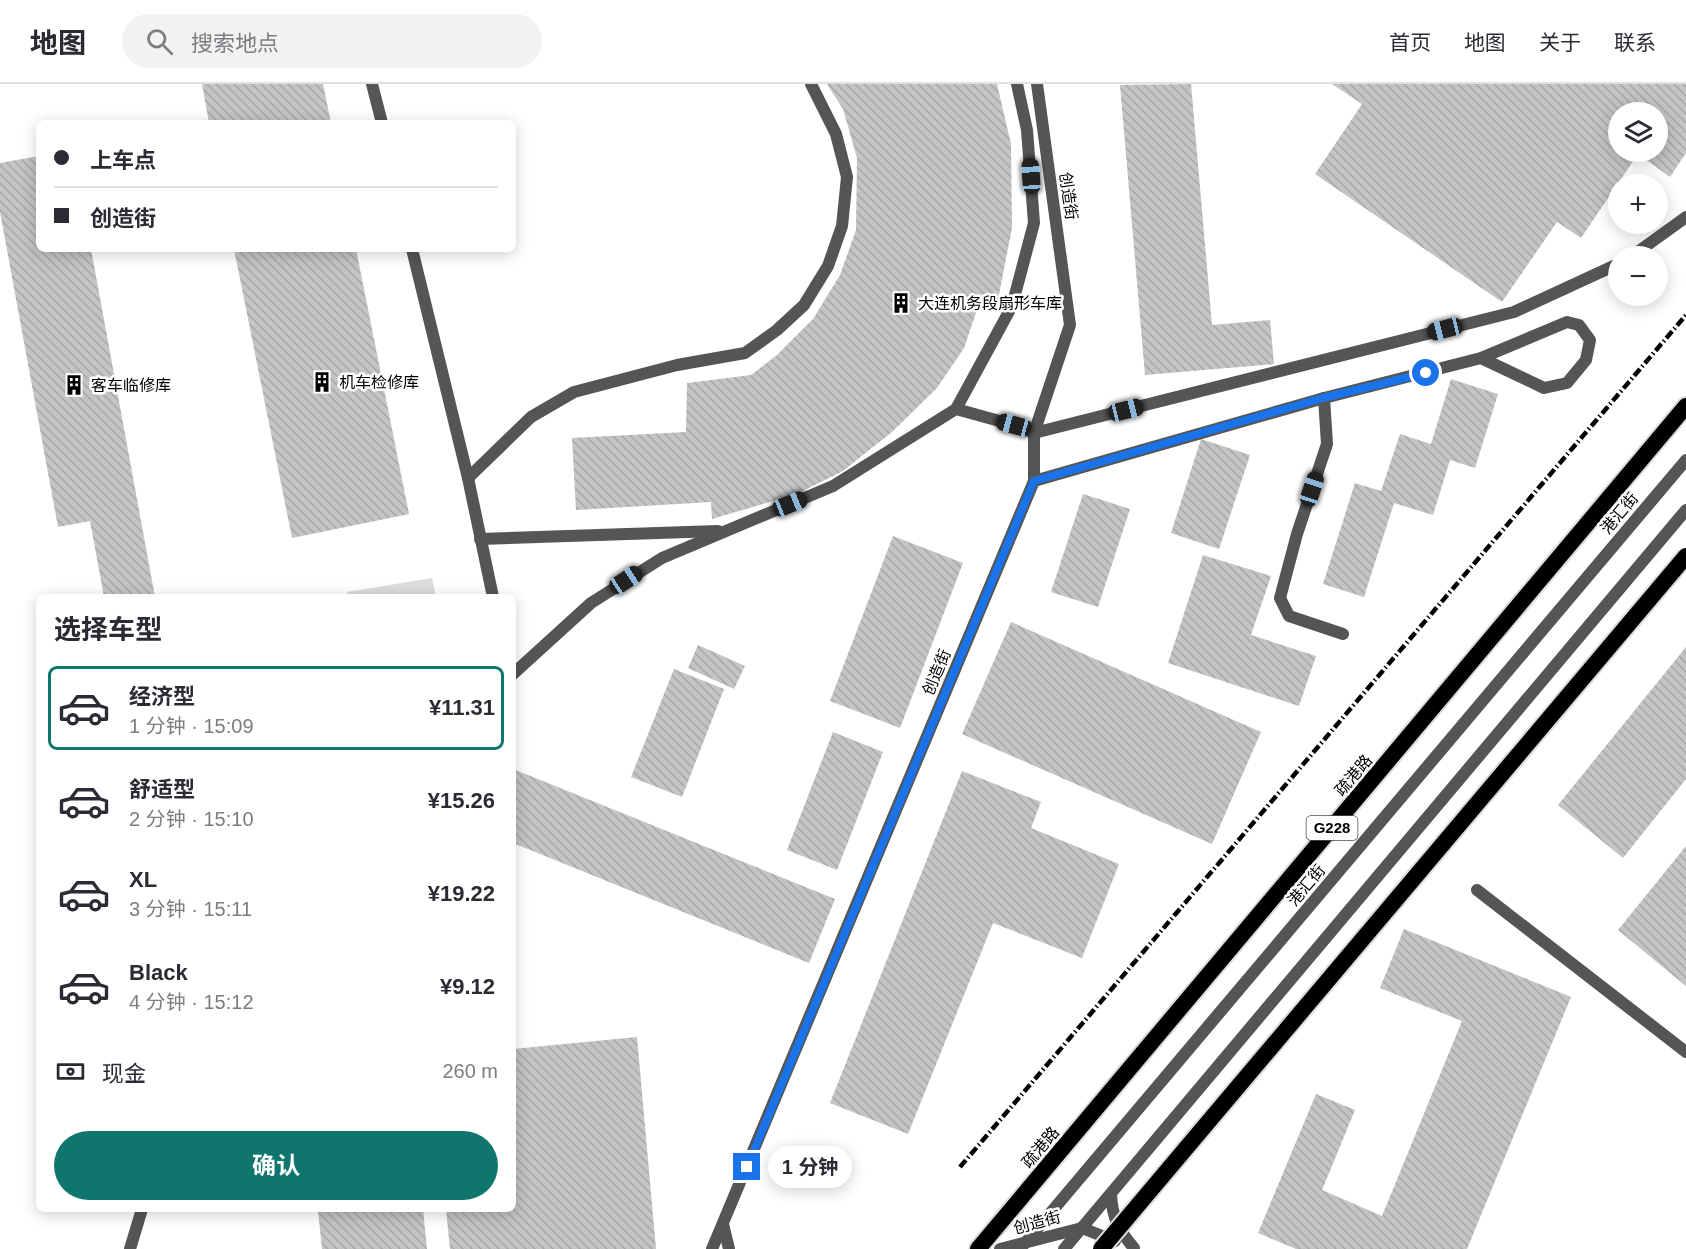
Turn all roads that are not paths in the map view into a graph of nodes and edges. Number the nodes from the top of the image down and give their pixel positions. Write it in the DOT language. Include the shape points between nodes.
graph roads {
  1 [pos="372,84"];
  2 [pos="811,84"];
  3 [pos="1017,84"];
  4 [pos="1037,84"];
  5 [pos="381,120"];
  6 [pos="1686,217"];
  7 [pos="1646,246"];
  8 [pos="413,252"];
  9 [pos="1608,269"];
  10 [pos="1481,358"];
  11 [pos="1323,398"];
  12 [pos="1686,406"];
  13 [pos="956,409"];
  14 [pos="1034,433"];
  15 [pos="1686,460"];
  16 [pos="468,478"];
  17 [pos="1034,481"];
  18 [pos="1686,510"];
  19 [pos="726,531"];
  20 [pos="480,538"];
  21 [pos="1686,556"];
  22 [pos="492,594"];
  23 [pos="1343,634"];
  24 [pos="516,671"];
  25 [pos="1477,890"];
  26 [pos="1686,1052"];
  27 [pos="1111,1194"];
  28 [pos="141,1212"];
  29 [pos="723,1224"];
  30 [pos="1082,1228"];
  31 [pos="1023,1246"];
  32 [pos="130,1249"];
  33 [pos="712,1249"];
  34 [pos="729,1249"];
  35 [pos="978,1249"];
  36 [pos="1000,1249"];
  37 [pos="1064,1249"];
  38 [pos="1101,1249"];
  39 [pos="1135,1249"];
  1 -- 5 [label="street"];
  2 -- 16 [label="street" via="836,134 847,177 842,226 828,266 804,304 745,353 677,365 574,392 531,417"];
  3 -- 13 [label="street" via="1027,130 1034,223 1012,306"];
  4 -- 14 [label="street, 创造街" via="1070,325"];
  6 -- 7 [label="street"];
  8 -- 16 [label="street"];
  9 -- 14 [label="street" via="1514,312"];
  10 -- 10 [label="street" via="1567,322 1580,325 1590,340 1586,360 1567,383 1544,388"];
  10 -- 11 [label="street"];
  11 -- 17 [label="street"];
  11 -- 23 [label="street" via="1327,444 1280,598 1289,616"];
  12 -- 35 [label="highway, 疏港路 / G228"];
  13 -- 14 [label="street"];
  13 -- 19 [label="street" via="833,486"];
  14 -- 17 [label="street, 创造街"];
  15 -- 31 [label="street, 港汇街"];
  16 -- 20 [label="street"];
  17 -- 29 [label="street, 创造街"];
  18 -- 27 [label="street"];
  19 -- 20 [label="street"];
  19 -- 24 [label="street" via="662,558 591,603"];
  20 -- 22 [label="street"];
  21 -- 38 [label="highway, bridge"];
  25 -- 26 [label="street"];
  27 -- 30 [label="street"];
  27 -- 39 [label="street" via="1112,1214"];
  28 -- 32 [label="street"];
  29 -- 33 [label="street, 创造街"];
  29 -- 34 [label="street"];
  30 -- 31 [label="street, 创造街"];
  30 -- 37 [label="street"];
  30 -- 39 [label="street"];
  31 -- 36 [label="street, 创造街"];
}
